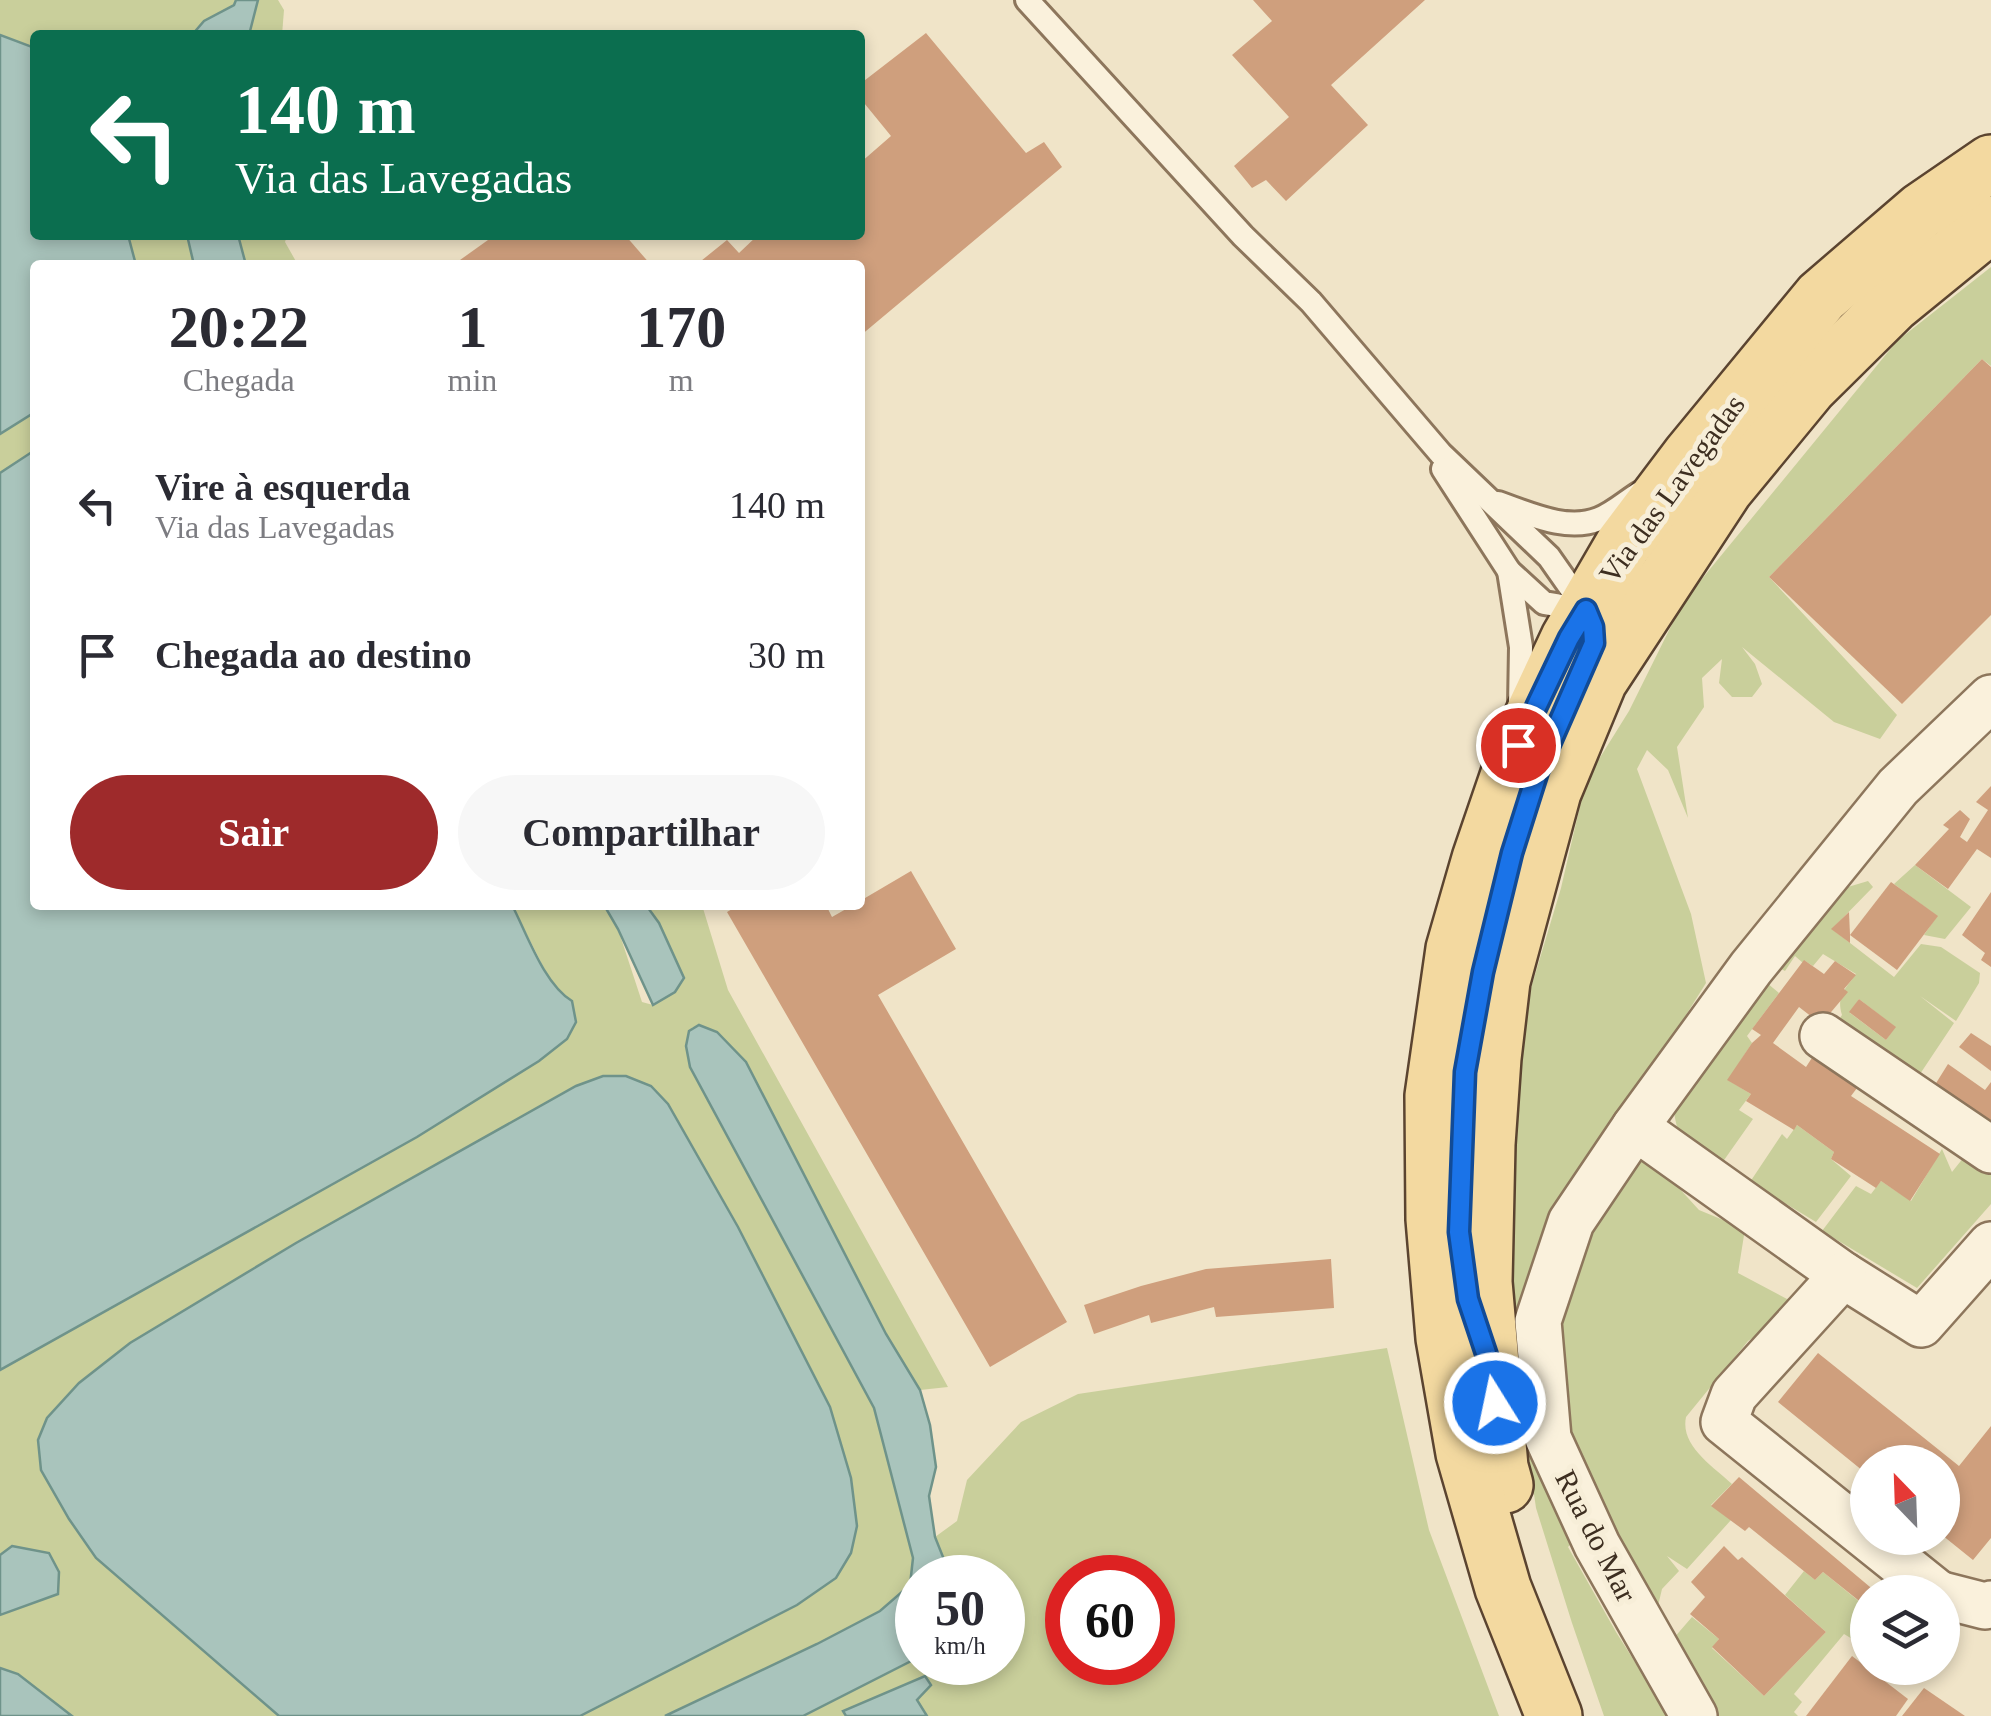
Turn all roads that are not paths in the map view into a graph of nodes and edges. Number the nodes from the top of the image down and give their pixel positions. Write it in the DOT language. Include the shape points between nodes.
graph roads {
  1 [pos="1026,0"];
  2 [pos="1991,163"];
  3 [pos="1991,224"];
  4 [pos="1934,269"];
  5 [pos="1413,423"];
  6 [pos="1690,456"];
  7 [pos="1490,500"];
  8 [pos="1509,571"];
  9 [pos="1586,610"];
  10 [pos="1991,698"];
  11 [pos="1518,745"];
  12 [pos="1823,1036"];
  13 [pos="1635,1127"];
  14 [pos="1991,1150"];
  15 [pos="1991,1245"];
  16 [pos="1843,1275"];
  17 [pos="1492,1371"];
  18 [pos="1915,1575"];
  19 [pos="1960,1599"];
  20 [pos="1991,1604"];
  21 [pos="1554,1716"];
  22 [pos="1580,1716"];
  23 [pos="1694,1716"];
  1 -- 5 [label="lane" via="1311,302"];
  2 -- 6 [label="main road, Via das Lavegadas" via="1921,211 1821,297"];
  3 -- 4 [label="main road, Via das Lavegadas"];
  4 -- 9 [label="main road" via="1828,333 1734,437 1627,589 1610,604"];
  4 -- 17 [label="main road, Via das Lavegadas" via="1809,387 1725,490 1599,681 1553,792 1502,981 1493,1058 1484,1282"];
  5 -- 7 [label="lane"];
  5 -- 8 [label="lane"];
  6 -- 7 [label="lane" via="1602,518 1582,524"];
  6 -- 9 [label="main road, Via das Lavegadas" via="1623,545"];
  7 -- 9 [label="lane" via="1549,557"];
  8 -- 9 [label="lane" via="1544,603"];
  8 -- 11 [label="lane" via="1521,647"];
  9 -- 11 [label="main road, Via das Lavegadas"];
  9 -- 17 [label="main road" via="1594,643 1538,771 1512,853 1465,1072 1459,1232 1468,1299"];
  10 -- 13 [label="street, Rua do Mar" via="1898,787 1751,968"];
  11 -- 21 [label="main road, Via das Lavegadas" via="1454,949 1433,1096 1434,1219 1444,1338 1464,1453 1503,1588"];
  12 -- 14 [label="street"];
  13 -- 16 [label="street"];
  13 -- 23 [label="street, Rua do Mar" via="1571,1222 1538,1320 1548,1438 1597,1545"];
  15 -- 16 [label="street" via="1921,1324"];
  16 -- 18 [label="street" via="1734,1395 1724,1422"];
  17 -- 22 [label="main road, Via das Lavegadas" via="1500,1467"];
  19 -- 20 [label="street"];
}
